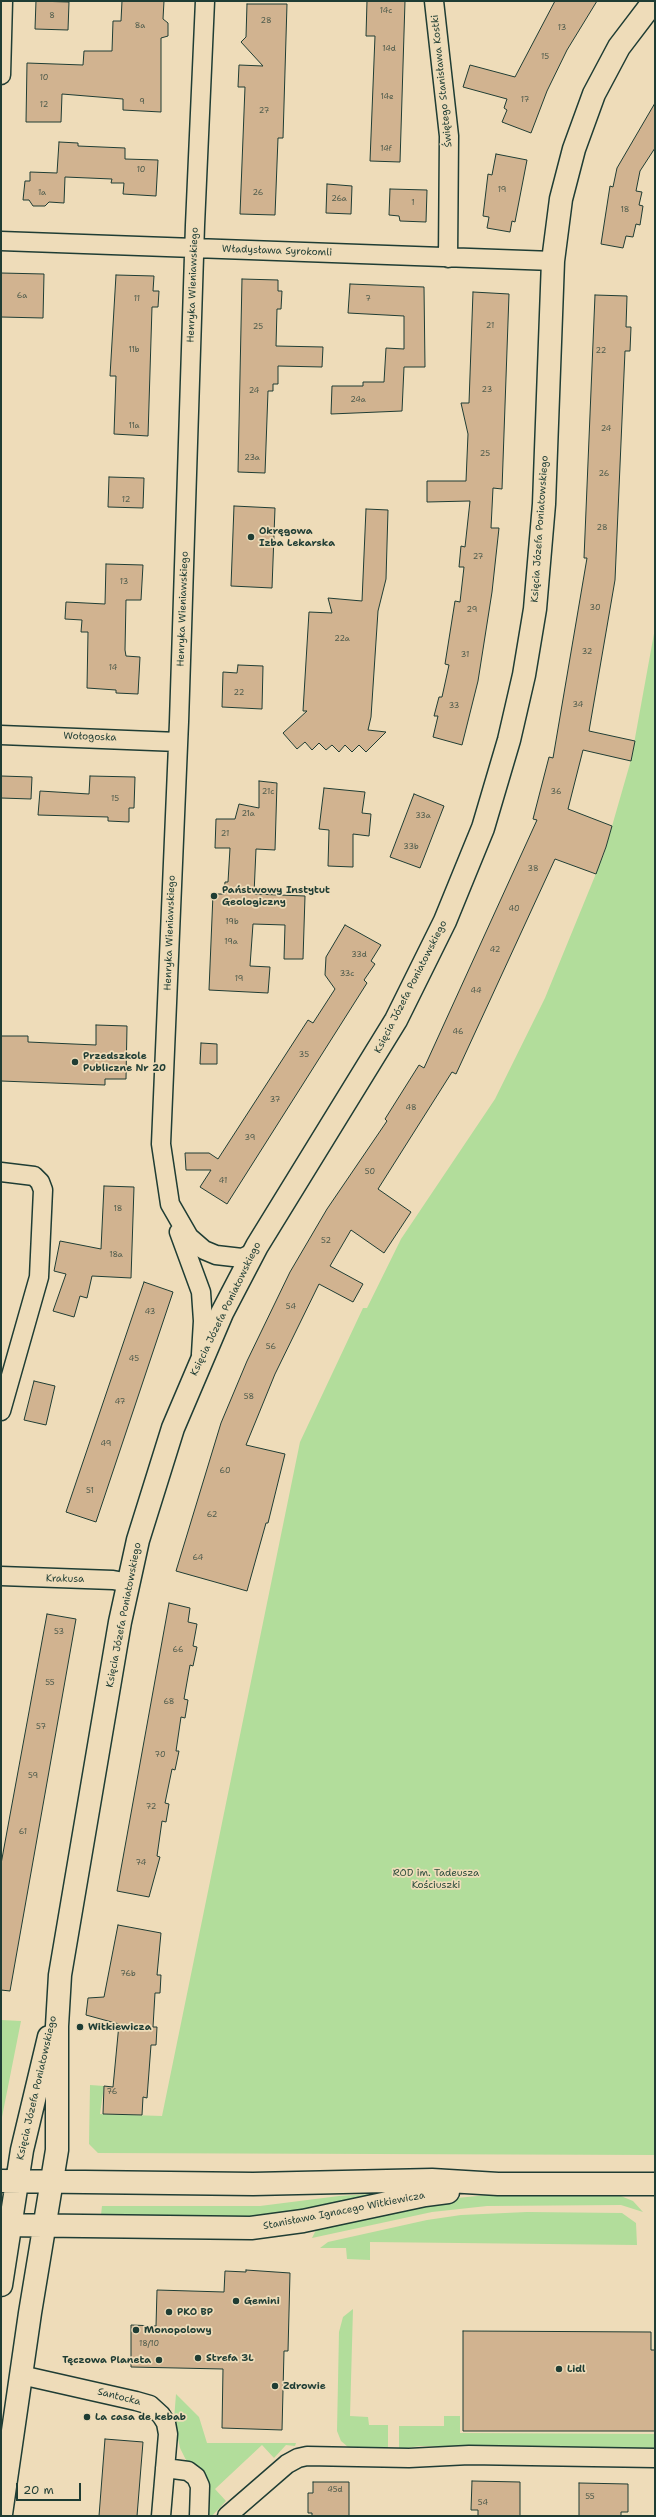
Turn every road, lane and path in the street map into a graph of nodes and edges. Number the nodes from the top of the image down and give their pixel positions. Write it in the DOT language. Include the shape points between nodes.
graph roads {
  1 [pos="3,1"];
  2 [pos="205,1"];
  3 [pos="434,1"];
  4 [pos="654,1"];
  5 [pos="1,75"];
  6 [pos="1,242"];
  7 [pos="194,248"];
  8 [pos="448,258"];
  9 [pos="553,261"];
  10 [pos="1,734"];
  11 [pos="178,742"];
  12 [pos="1,1172"];
  13 [pos="175,1216"];
  14 [pos="253,1253"];
  15 [pos="200,1360"];
  16 [pos="1,1411"];
  17 [pos="1,1576"];
  18 [pos="128,1583"];
  19 [pos="58,1994"];
  20 [pos="8,2181"];
  21 [pos="52,2183"];
  22 [pos="498,2184"];
  23 [pos="655,2184"];
  24 [pos="5,2226"];
  25 [pos="45,2227"];
  26 [pos="1,2285"];
  27 [pos="20,2375"];
  28 [pos="655,2458"];
  29 [pos="165,2468"];
  30 [pos="1,2514"];
  31 [pos="161,2516"];
  32 [pos="199,2516"];
  33 [pos="227,2516"];
  1 -- 5 [label="street"];
  2 -- 7 [label="street, Henryka Wieniawskiego"];
  3 -- 8 [label="street, Świętego Stanisława Kostki" via="449,136"];
  4 -- 9 [label="street, Księcia Józefa Poniatowskiego" via="619,47 583,122 561,199"];
  6 -- 7 [label="street, Władysława Syrokomli"];
  7 -- 8 [label="street, Władysława Syrokomli"];
  7 -- 11 [label="street, Henryka Wieniawskiego"];
  8 -- 9 [label="street, Władysława Syrokomli"];
  9 -- 14 [label="street, Księcia Józefa Poniatowskiego" via="544,496 538,580 524,675 504,760 471,859 445,921 414,984 373,1060"];
  10 -- 11 [label="street, Wołogoska"];
  11 -- 13 [label="street, Henryka Wieniawskiego" via="161,1144 166,1187"];
  12 -- 16 [label="street" via="34,1176 43,1190 39,1277"];
  13 -- 14 [label="street, Henryka Wieniawskiego" via="196,1245 210,1253 234,1258 242,1258"];
  13 -- 15 [label="street, Henryka Wieniawskiego" via="200,1292 203,1321"];
  14 -- 15 [label="street, Księcia Józefa Poniatowskiego"];
  15 -- 18 [label="street, Księcia Józefa Poniatowskiego" via="161,1464"];
  17 -- 18 [label="street, Krakusa" via="113,1580"];
  18 -- 19 [label="street, Księcia Józefa Poniatowskiego"];
  19 -- 20 [label="street, Księcia Józefa Poniatowskiego"];
  19 -- 21 [label="street, Księcia Józefa Poniatowskiego" via="58,2130"];
  20 -- 21 [label="street, Stanisława Ignacego Witkiewicza"];
  20 -- 24 [label="street"];
  21 -- 22 [label="street, Stanisława Ignacego Witkiewicza" via="253,2184 432,2180"];
  21 -- 25 [label="street"];
  22 -- 23 [label="street, Stanisława Ignacego Witkiewicza"];
  22 -- 25 [label="street, Stanisława Ignacego Witkiewicza" via="425,2195 303,2221 251,2228"];
  24 -- 25 [label="street, Stanisława Ignacego Witkiewicza"];
  24 -- 26 [label="street"];
  25 -- 27 [label="street"];
  27 -- 29 [label="street, Santocka" via="150,2405 166,2423 168,2434"];
  27 -- 30 [label="street"];
  28 -- 33 [label="street" via="307,2456 287,2464"];
  29 -- 31 [label="street, Santocka"];
  29 -- 32 [label="street" via="188,2471 196,2477 200,2486"];
}
